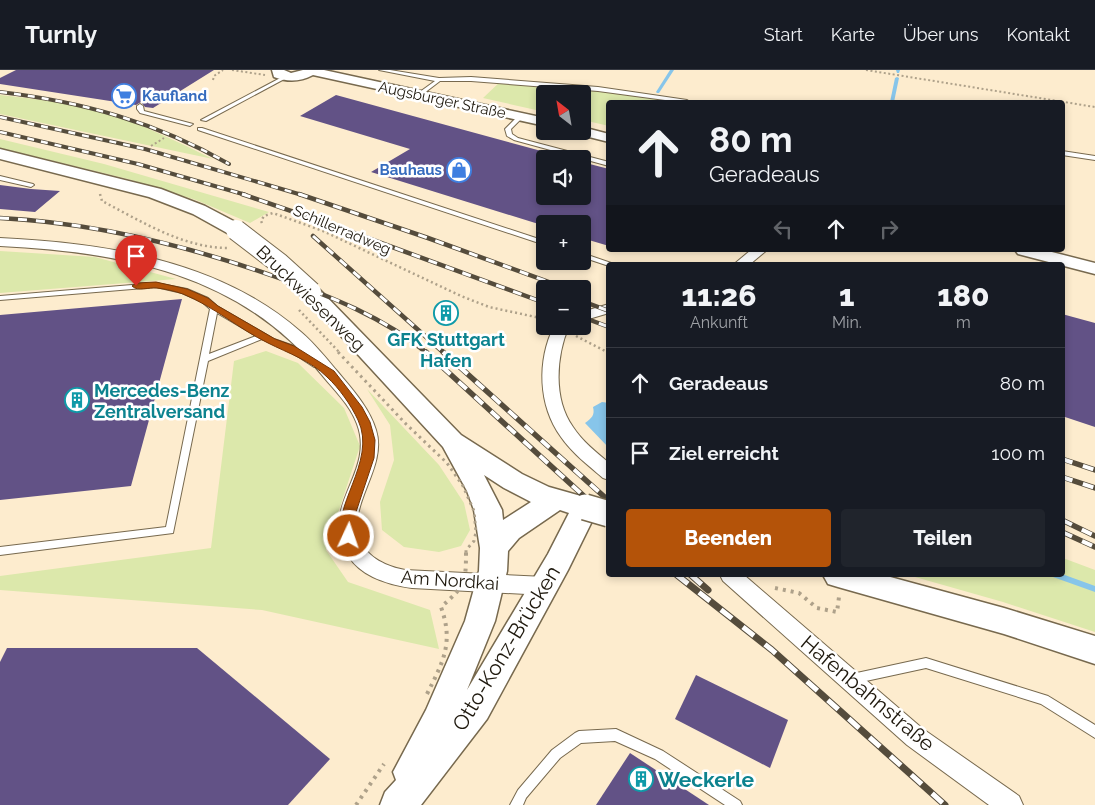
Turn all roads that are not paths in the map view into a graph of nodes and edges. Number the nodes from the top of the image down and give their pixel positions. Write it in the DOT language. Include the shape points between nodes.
graph roads {
  1 [pos="381,70"];
  2 [pos="311,71"];
  3 [pos="278,74"];
  4 [pos="439,80"];
  5 [pos="419,94"];
  6 [pos="674,100"];
  7 [pos="140,106"];
  8 [pos="166,110"];
  9 [pos="520,117"];
  10 [pos="204,120"];
  11 [pos="536,120"];
  12 [pos="174,121"];
  13 [pos="190,124"];
  14 [pos="200,128"];
  15 [pos="591,133"];
  16 [pos="606,137"];
  17 [pos="1065,153"];
  18 [pos="0,154"];
  19 [pos="1095,158"];
  20 [pos="606,163"];
  21 [pos="0,178"];
  22 [pos="31,185"];
  23 [pos="536,240"];
  24 [pos="0,242"];
  25 [pos="757,252"];
  26 [pos="1031,252"];
  27 [pos="591,258"];
  28 [pos="744,262"];
  29 [pos="606,263"];
  30 [pos="1095,270"];
  31 [pos="0,298"];
  32 [pos="214,308"];
  33 [pos="606,309"];
  34 [pos="591,314"];
  35 [pos="558,335"];
  36 [pos="263,336"];
  37 [pos="204,359"];
  38 [pos="330,374"];
  39 [pos="452,441"];
  40 [pos="606,470"];
  41 [pos="556,499"];
  42 [pos="597,510"];
  43 [pos="494,548"];
  44 [pos="0,551"];
  45 [pos="733,577"];
  46 [pos="844,577"];
  47 [pos="478,583"];
  48 [pos="545,586"];
  49 [pos="1095,650"];
  50 [pos="850,679"];
  51 [pos="450,701"];
  52 [pos="1095,732"];
  53 [pos="392,805"];
  54 [pos="398,805"];
  55 [pos="516,805"];
  56 [pos="736,805"];
  57 [pos="1010,805"];
  1 -- 4 [label="lane"];
  2 -- 3 [label="street, Augsburger Straße" via="300,76"];
  2 -- 5 [label="street, Augsburger Straße"];
  3 -- 10 [label="lane" via="268,88"];
  4 -- 5 [label="lane"];
  4 -- 6 [label="lane" via="598,88"];
  5 -- 9 [label="street, Augsburger Straße"];
  7 -- 12 [label="lane" via="142,112"];
  8 -- 12 [label="lane"];
  9 -- 11 [label="street, Augsburger Straße"];
  9 -- 20 [label="lane" via="508,129 516,139"];
  10 -- 13 [label="lane"];
  10 -- 14 [label="lane" via="208,124"];
  12 -- 13 [label="lane"];
  13 -- 14 [label="lane" via="191,128"];
  14 -- 23 [label="lane"];
  15 -- 16 [label="street"];
  17 -- 19 [label="lane"];
  18 -- 39 [label="main road, Bruckwiesenweg, bridge" via="155,194 199,210 231,239 280,263"];
  21 -- 22 [label="lane"];
  24 -- 38 [label="street, Am Nordkai" via="104,251 186,272 238,296 283,325 309,348"];
  25 -- 28 [label="street"];
  26 -- 30 [label="street"];
  27 -- 29 [label="lane"];
  31 -- 32 [label="lane" via="156,285 184,291 205,300"];
  32 -- 36 [label="lane"];
  32 -- 37 [label="lane"];
  33 -- 34 [label="street"];
  35 -- 40 [label="street" via="552,346 551,398 569,435"];
  36 -- 37 [label="lane"];
  36 -- 38 [label="lane" via="291,348"];
  37 -- 44 [label="lane" via="170,530"];
  38 -- 47 [label="street, Am Nordkai" via="358,409 370,440 368,458 347,526 352,546 368,564 394,576"];
  39 -- 41 [label="main road, Bruckwiesenweg" via="513,481"];
  39 -- 43 [label="main road, Otto-Konz-Brücken" via="488,510"];
  41 -- 42 [label="main road"];
  41 -- 43 [label="main road" via="509,530"];
  42 -- 48 [label="main road, Otto-Konz-Brücken"];
  43 -- 47 [label="main road, Otto-Konz-Brücken"];
  45 -- 50 [label="street, Hafenbahnstraße"];
  46 -- 49 [label="main road"];
  47 -- 48 [label="street, Am Nordkai"];
  47 -- 51 [label="main road, Otto-Konz-Brücken" via="480,621"];
  48 -- 51 [label="main road, Otto-Konz-Brücken"];
  50 -- 52 [label="lane" via="926,663 1044,700"];
  50 -- 57 [label="street, Hafenbahnstraße" via="915,737"];
  51 -- 53 [label="main road, Otto-Konz-Brücken"];
  51 -- 54 [label="main road, Otto-Konz-Brücken"];
  55 -- 56 [label="lane" via="556,754 579,737 616,735 658,755"];
}
